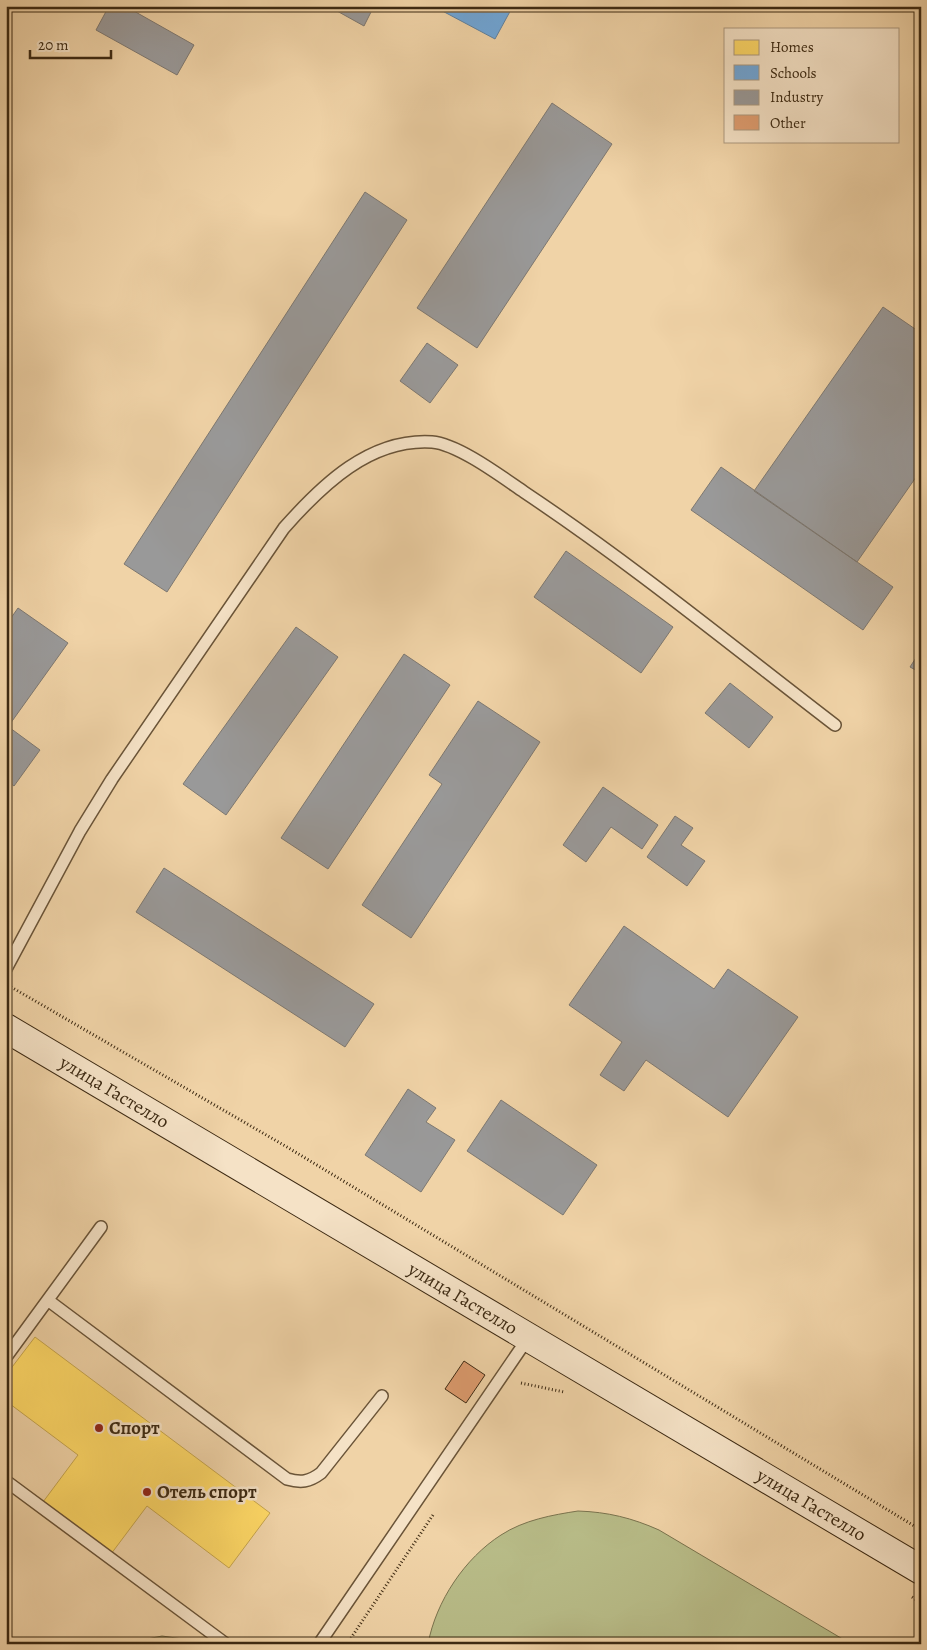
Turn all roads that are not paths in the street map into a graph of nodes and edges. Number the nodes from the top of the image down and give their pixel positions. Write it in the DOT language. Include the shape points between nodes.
graph roads {
  1 [pos="835,725"];
  2 [pos="6,969"];
  3 [pos="6,1028"];
  4 [pos="101,1227"];
  5 [pos="48,1301"];
  6 [pos="529,1336"];
  7 [pos="6,1357"];
  8 [pos="382,1396"];
  9 [pos="6,1481"];
  10 [pos="921,1570"];
  11 [pos="226,1644"];
  12 [pos="319,1644"];
  1 -- 2 [label="lane" via="592,537 472,457 434,442 406,442 376,452 347,468 312,496 284,528 112,779 80,831"];
  3 -- 6 [label="street, улица Гастелло"];
  4 -- 5 [label="lane"];
  5 -- 7 [label="lane"];
  5 -- 8 [label="lane" via="287,1479 300,1482 321,1473"];
  6 -- 10 [label="street, улица Гастелло"];
  6 -- 12 [label="lane"];
  9 -- 11 [label="lane"];
}
